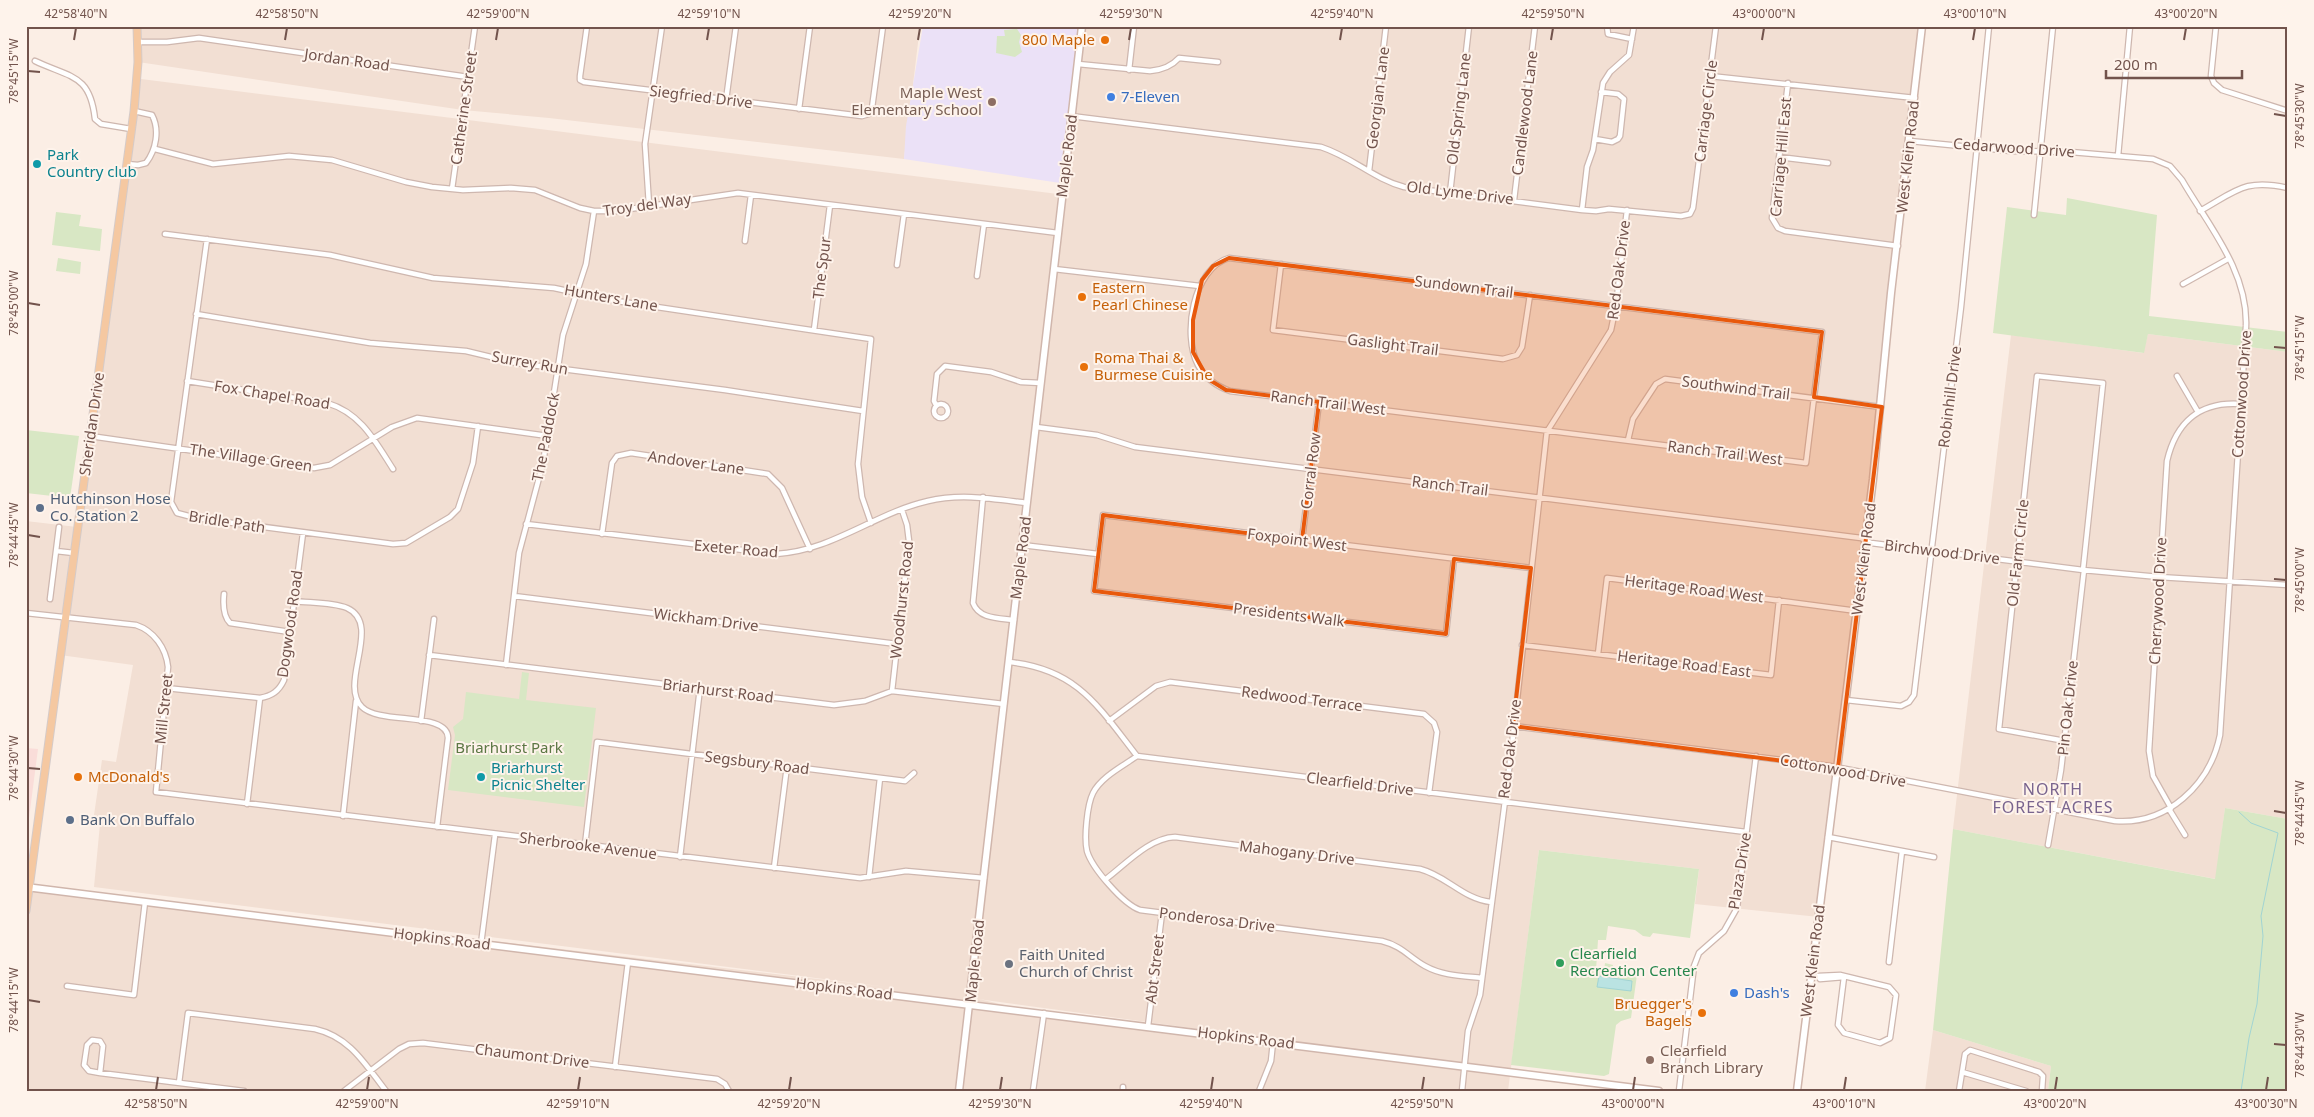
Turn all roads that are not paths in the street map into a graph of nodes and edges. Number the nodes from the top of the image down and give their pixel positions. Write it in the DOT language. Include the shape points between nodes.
graph roads {
  1 [pos="137,26"];
  2 [pos="475,26"];
  3 [pos="587,26"];
  4 [pos="662,26"];
  5 [pos="736,26"];
  6 [pos="810,26"];
  7 [pos="882,26"];
  8 [pos="1082,26"];
  9 [pos="1134,26"];
  10 [pos="1386,26"];
  11 [pos="1469,26"];
  12 [pos="1535,26"];
  13 [pos="1607,26"];
  14 [pos="1634,26"];
  15 [pos="1716,26"];
  16 [pos="1922,26"];
  17 [pos="1989,26"];
  18 [pos="2053,26"];
  19 [pos="2130,26"];
  20 [pos="2216,26"];
  21 [pos="1632,39"];
  22 [pos="138,42"];
  23 [pos="35,61"];
  24 [pos="1218,62"];
  25 [pos="1078,64"];
  26 [pos="1129,70"];
  27 [pos="1710,76"];
  28 [pos="468,77"];
  29 [pos="1788,83"];
  30 [pos="652,90"];
  31 [pos="1602,92"];
  32 [pos="1915,98"];
  33 [pos="726,100"];
  34 [pos="799,109"];
  35 [pos="134,111"];
  36 [pos="2288,111"];
  37 [pos="1071,116"];
  38 [pos="131,129"];
  39 [pos="1595,139"];
  40 [pos="1910,141"];
  41 [pos="1977,148"];
  42 [pos="154,149"];
  43 [pos="2041,151"];
  44 [pos="1779,156"];
  45 [pos="2118,156"];
  46 [pos="1828,163"];
  47 [pos="126,164"];
  48 [pos="1369,171"];
  49 [pos="2288,188"];
  50 [pos="452,189"];
  51 [pos="1450,193"];
  52 [pos="751,195"];
  53 [pos="1695,196"];
  54 [pos="1514,200"];
  55 [pos="649,205"];
  56 [pos="830,205"];
  57 [pos="1582,210"];
  58 [pos="1627,210"];
  59 [pos="2200,211"];
  60 [pos="594,212"];
  61 [pos="904,214"];
  62 [pos="2034,214"];
  63 [pos="984,224"];
  64 [pos="166,234"];
  65 [pos="1058,234"];
  66 [pos="207,239"];
  67 [pos="745,241"];
  68 [pos="1898,246"];
  69 [pos="2228,259"];
  70 [pos="1281,264"];
  71 [pos="897,265"];
  72 [pos="1054,269"];
  73 [pos="977,276"];
  74 [pos="2183,284"];
  75 [pos="1200,286"];
  76 [pos="577,292"];
  77 [pos="1530,295"];
  78 [pos="1616,306"];
  79 [pos="196,314"];
  80 [pos="814,330"];
  81 [pos="558,368"];
  82 [pos="2177,376"];
  83 [pos="186,381"];
  84 [pos="1041,383"];
  85 [pos="2103,383"];
  86 [pos="1814,397"];
  87 [pos="1319,402"];
  88 [pos="2241,404"];
  89 [pos="936,405"];
  90 [pos="1882,407"];
  91 [pos="863,411"];
  92 [pos="2198,412"];
  93 [pos="478,426"];
  94 [pos="1036,427"];
  95 [pos="1547,430"];
  96 [pos="90,436"];
  97 [pos="548,436"];
  98 [pos="374,438"];
  99 [pos="1628,440"];
  100 [pos="177,448"];
  101 [pos="1311,468"];
  102 [pos="393,470"];
  103 [pos="1539,497"];
  104 [pos="983,498"];
  105 [pos="1027,503"];
  106 [pos="902,510"];
  107 [pos="871,523"];
  108 [pos="526,524"];
  109 [pos="59,527"];
  110 [pos="302,533"];
  111 [pos="602,534"];
  112 [pos="1302,540"];
  113 [pos="1866,541"];
  114 [pos="1022,545"];
  115 [pos="810,549"];
  116 [pos="56,551"];
  117 [pos="1932,551"];
  118 [pos="74,553"];
  119 [pos="1098,554"];
  120 [pos="1454,559"];
  121 [pos="2017,562"];
  122 [pos="1531,568"];
  123 [pos="2083,570"];
  124 [pos="2159,577"];
  125 [pos="2229,581"];
  126 [pos="2288,585"];
  127 [pos="224,594"];
  128 [pos="514,596"];
  129 [pos="50,599"];
  130 [pos="1780,600"];
  131 [pos="294,601"];
  132 [pos="1857,611"];
  133 [pos="26,613"];
  134 [pos="65,617"];
  135 [pos="434,619"];
  136 [pos="1014,620"];
  137 [pos="290,632"];
  138 [pos="897,644"];
  139 [pos="1522,645"];
  140 [pos="1598,654"];
  141 [pos="429,656"];
  142 [pos="1009,662"];
  143 [pos="506,665"];
  144 [pos="166,688"];
  145 [pos="700,688"];
  146 [pos="892,691"];
  147 [pos="260,698"];
  148 [pos="356,700"];
  149 [pos="1846,700"];
  150 [pos="1004,704"];
  151 [pos="421,721"];
  152 [pos="1109,721"];
  153 [pos="1514,726"];
  154 [pos="2065,741"];
  155 [pos="692,754"];
  156 [pos="1137,756"];
  157 [pos="1756,756"];
  158 [pos="787,766"];
  159 [pos="1838,768"];
  160 [pos="914,773"];
  161 [pos="880,778"];
  162 [pos="1429,792"];
  163 [pos="191,796"];
  164 [pos="1504,801"];
  165 [pos="247,804"];
  166 [pos="2170,808"];
  167 [pos="2055,810"];
  168 [pos="342,816"];
  169 [pos="438,827"];
  170 [pos="1746,832"];
  171 [pos="495,834"];
  172 [pos="2185,834"];
  173 [pos="1828,837"];
  174 [pos="2048,844"];
  175 [pos="585,845"];
  176 [pos="1902,851"];
  177 [pos="680,857"];
  178 [pos="1934,857"];
  179 [pos="774,868"];
  180 [pos="869,877"];
  181 [pos="984,878"];
  182 [pos="1106,879"];
  183 [pos="28,887"];
  184 [pos="145,902"];
  185 [pos="1492,902"];
  186 [pos="26,911"];
  187 [pos="1162,913"];
  188 [pos="481,944"];
  189 [pos="628,962"];
  190 [pos="1889,962"];
  191 [pos="1815,976"];
  192 [pos="1844,977"];
  193 [pos="1482,978"];
  194 [pos="67,986"];
  195 [pos="971,1004"];
  196 [pos="1044,1014"];
  197 [pos="1148,1026"];
  198 [pos="1273,1042"];
  199 [pos="1464,1066"];
  200 [pos="615,1067"];
  201 [pos="370,1070"];
  202 [pos="1962,1072"];
  203 [pos="100,1073"];
  204 [pos="179,1083"];
  205 [pos="244,1091"];
  206 [pos="344,1091"];
  207 [pos="386,1091"];
  208 [pos="729,1091"];
  209 [pos="959,1091"];
  210 [pos="1033,1091"];
  211 [pos="1259,1091"];
  212 [pos="1462,1091"];
  213 [pos="1658,1091"];
  214 [pos="1679,1091"];
  215 [pos="1797,1091"];
  216 [pos="1959,1091"];
  217 [pos="2026,1091"];
  218 [pos="2042,1091"];
  1 -- 22 [label="main road, Sheridan Drive"];
  2 -- 28 [label="street, Catherine Street"];
  3 -- 30 [label="street, Siegfried Drive" via="580,80"];
  4 -- 30 [label="street"];
  5 -- 33 [label="street"];
  6 -- 34 [label="street"];
  7 -- 34 [label="street, Siegfried Drive" via="869,114"];
  8 -- 25 [label="street, Maple Road"];
  9 -- 26 [label="street"];
  10 -- 48 [label="street, Georgian Lane"];
  11 -- 51 [label="street, Old Spring Lane"];
  12 -- 54 [label="street, Candlewood Lane"];
  13 -- 21 [label="street" via="1608,34"];
  14 -- 21 [label="street"];
  15 -- 27 [label="street, Carriage Circle"];
  16 -- 32 [label="street, West Klein Road"];
  17 -- 41 [label="street, Robinhill Drive"];
  18 -- 43 [label="street"];
  19 -- 45 [label="street"];
  20 -- 36 [label="street" via="2212,76 2217,86"];
  21 -- 31 [label="street" via="1629,55 1606,76"];
  22 -- 28 [label="street, Jordan Road" via="198,38"];
  22 -- 35 [label="main road, Sheridan Drive"];
  23 -- 38 [label="street" via="76,78 87,88 93,101 95,119 101,124"];
  24 -- 26 [label="street" via="1179,58 1162,70"];
  25 -- 26 [label="street"];
  25 -- 37 [label="street, Maple Road"];
  27 -- 29 [label="street"];
  27 -- 53 [label="street, Carriage Circle"];
  28 -- 50 [label="street, Catherine Street"];
  29 -- 32 [label="street"];
  29 -- 44 [label="street, Carriage Hill East"];
  30 -- 33 [label="street, Siegfried Drive"];
  30 -- 55 [label="street" via="645,144"];
  31 -- 39 [label="street"];
  31 -- 39 [label="street" via="1618,94 1624,100 1620,136 1612,142"];
  32 -- 40 [label="street, West Klein Road"];
  33 -- 34 [label="street, Siegfried Drive"];
  35 -- 38 [label="main road, Sheridan Drive"];
  35 -- 42 [label="street" via="147,113 154,120"];
  37 -- 48 [label="street, Old Lyme Drive" via="1320,147 1351,159"];
  37 -- 65 [label="street, Maple Road"];
  38 -- 47 [label="main road, Sheridan Drive"];
  39 -- 57 [label="street" via="1587,168"];
  40 -- 41 [label="street, Cedarwood Drive"];
  40 -- 68 [label="street, West Klein Road"];
  41 -- 43 [label="street, Cedarwood Drive"];
  41 -- 117 [label="street, Robinhill Drive"];
  42 -- 47 [label="street" via="142,165"];
  42 -- 50 [label="street, Troy del Way" via="213,164 289,156 332,160 406,182"];
  43 -- 45 [label="street, Cedarwood Drive"];
  43 -- 62 [label="street"];
  44 -- 46 [label="street"];
  44 -- 68 [label="street, Carriage Hill East" via="1772,218 1778,228 1785,232"];
  45 -- 59 [label="street, Cottonwood Drive" via="2153,159 2170,166"];
  47 -- 96 [label="main road, Sheridan Drive"];
  48 -- 51 [label="street, Old Lyme Drive" via="1395,184"];
  49 -- 59 [label="street" via="2267,183 2249,185"];
  50 -- 60 [label="street, Troy del Way" via="524,189 545,193"];
  51 -- 54 [label="street, Old Lyme Drive"];
  52 -- 55 [label="street, Troy del Way" via="729,193"];
  52 -- 56 [label="street, Troy del Way"];
  52 -- 67 [label="street"];
  53 -- 58 [label="street, Old Lyme Drive" via="1692,211 1681,216"];
  54 -- 57 [label="street, Old Lyme Drive"];
  55 -- 60 [label="street, Troy del Way"];
  56 -- 61 [label="street, Troy del Way"];
  56 -- 80 [label="street, The Spur"];
  57 -- 58 [label="street, Old Lyme Drive"];
  58 -- 78 [label="street, Red Oak Drive"];
  59 -- 69 [label="street, Cottonwood Drive"];
  60 -- 76 [label="street, The Paddock" via="586,264"];
  61 -- 63 [label="street, Troy del Way"];
  61 -- 71 [label="street"];
  63 -- 65 [label="street, Troy del Way"];
  63 -- 73 [label="street"];
  64 -- 66 [label="street, Hunters Lane"];
  65 -- 72 [label="street, Maple Road"];
  66 -- 76 [label="street, Hunters Lane" via="330,255 433,278"];
  66 -- 79 [label="street, Bridle Path"];
  68 -- 90 [label="street, West Klein Road"];
  69 -- 74 [label="street"];
  69 -- 88 [label="street, Cottonwood Drive" via="2239,279 2246,310"];
  70 -- 75 [label="street, Sundown Trail" via="1229,258 1209,269"];
  70 -- 77 [label="street, Sundown Trail"];
  70 -- 77 [label="street, Gaslight Trail" via="1273,330 1411,348 1503,359 1513,357 1522,347"];
  72 -- 75 [label="street"];
  72 -- 84 [label="street, Maple Road"];
  75 -- 87 [label="street, Ranch Trail West" via="1192,320 1192,344 1196,360 1208,379 1230,391"];
  76 -- 80 [label="street, Hunters Lane" via="610,300"];
  76 -- 81 [label="street, The Paddock" via="563,335"];
  77 -- 78 [label="street, Sundown Trail"];
  78 -- 86 [label="street, Sundown Trail" via="1822,332"];
  78 -- 95 [label="street, Red Oak Drive" via="1606,340"];
  79 -- 81 [label="street, Surrey Run" via="370,343 466,351"];
  79 -- 83 [label="street, Bridle Path"];
  80 -- 91 [label="street, Hunters Lane" via="871,339"];
  81 -- 91 [label="street, Surrey Run"];
  81 -- 97 [label="street, The Paddock"];
  82 -- 92 [label="street"];
  83 -- 98 [label="street, Fox Chapel Road" via="335,405 356,417"];
  83 -- 100 [label="street, Bridle Path"];
  84 -- 89 [label="street" via="1021,382 991,372 945,366 937,374"];
  84 -- 94 [label="street, Maple Road"];
  85 -- 121 [label="street, Old Farm Circle" via="2037,376"];
  85 -- 123 [label="street, Pin Oak Drive"];
  86 -- 90 [label="street, Southwind Trail"];
  86 -- 99 [label="street, Southwind Trail" via="1661,380 1633,419"];
  86 -- 99 [label="street, Ranch Trail West" via="1806,463"];
  87 -- 95 [label="street, Ranch Trail West"];
  87 -- 101 [label="street, Corral Row"];
  88 -- 92 [label="street, Cherrywood Drive" via="2220,404"];
  88 -- 125 [label="street, Cottonwood Drive"];
  90 -- 113 [label="street, West Klein Road"];
  91 -- 107 [label="street, Hunters Lane" via="858,475"];
  92 -- 124 [label="street, Cherrywood Drive" via="2180,429 2169,451"];
  93 -- 97 [label="street, The Village Green"];
  93 -- 98 [label="street, The Village Green" via="417,418 402,422"];
  93 -- 110 [label="street, Bridle Path" via="473,464 458,509 418,537 406,543 393,544"];
  94 -- 101 [label="street, Ranch Trail" via="1097,435 1135,447"];
  94 -- 105 [label="street, Maple Road"];
  95 -- 99 [label="street, Ranch Trail West"];
  95 -- 103 [label="street, Red Oak Drive"];
  96 -- 100 [label="street, The Village Green"];
  96 -- 118 [label="main road, Sheridan Drive"];
  97 -- 108 [label="street, The Paddock"];
  98 -- 100 [label="street, The Village Green" via="320,468"];
  98 -- 102 [label="street, Fox Chapel Road"];
  100 -- 110 [label="street, Bridle Path" via="171,502 177,514"];
  101 -- 103 [label="street, Ranch Trail"];
  101 -- 112 [label="street, Corral Row"];
  103 -- 113 [label="street, Ranch Trail"];
  103 -- 122 [label="street, Red Oak Drive"];
  104 -- 105 [label="street, Exeter Road"];
  104 -- 106 [label="street, Exeter Road" via="936,499"];
  104 -- 136 [label="street" via="973,603 984,615"];
  105 -- 114 [label="street, Maple Road"];
  106 -- 107 [label="street, Exeter Road"];
  106 -- 138 [label="street, Woodhurst Road" via="909,541"];
  107 -- 115 [label="street, Exeter Road"];
  108 -- 111 [label="street, Exeter Road"];
  108 -- 128 [label="street, The Paddock"];
  109 -- 116 [label="street"];
  110 -- 131 [label="street, Dogwood Road"];
  111 -- 115 [label="street, Exeter Road" via="766,554"];
  111 -- 115 [label="street, Andover Lane" via="610,470 618,456 631,453 768,474 782,488"];
  112 -- 119 [label="street, Foxpoint West" via="1102,515"];
  112 -- 120 [label="street, Foxpoint West"];
  113 -- 117 [label="street, Birchwood Drive"];
  113 -- 132 [label="street, West Klein Road"];
  114 -- 119 [label="street"];
  114 -- 136 [label="street, Maple Road"];
  116 -- 118 [label="street"];
  116 -- 129 [label="street"];
  117 -- 121 [label="street, Birchwood Drive"];
  117 -- 149 [label="street, Robinhill Drive" via="1912,699 1901,706"];
  118 -- 134 [label="main road, Sheridan Drive"];
  119 -- 120 [label="street, Presidents Walk" via="1094,592 1446,634"];
  120 -- 122 [label="street, Foxpoint West"];
  121 -- 123 [label="street, Birchwood Drive"];
  121 -- 154 [label="street, Old Farm Circle" via="1999,729"];
  122 -- 139 [label="street, Red Oak Drive"];
  123 -- 124 [label="street, Birchwood Drive"];
  123 -- 154 [label="street, Pin Oak Drive"];
  124 -- 125 [label="street, Birchwood Drive"];
  124 -- 166 [label="street, Cherrywood Drive" via="2148,752 2153,776"];
  125 -- 126 [label="street, Birchwood Drive"];
  125 -- 166 [label="street, Cottonwood Drive" via="2218,744 2202,779"];
  127 -- 137 [label="street" via="223,604 230,623"];
  128 -- 138 [label="street, Wickham Drive"];
  128 -- 143 [label="street, The Paddock"];
  130 -- 132 [label="street, Heritage Road West"];
  130 -- 140 [label="street, Heritage Road East" via="1771,675"];
  130 -- 140 [label="street, Heritage Road West" via="1607,578"];
  131 -- 137 [label="street, Dogwood Road"];
  131 -- 148 [label="street" via="344,607 357,616 361,632 354,690"];
  132 -- 149 [label="street, West Klein Road"];
  133 -- 134 [label="street, Mill Street"];
  134 -- 144 [label="street, Mill Street" via="136,625 147,630 165,654 168,667"];
  134 -- 183 [label="main road, Sheridan Drive"];
  135 -- 141 [label="street"];
  136 -- 142 [label="street, Maple Road"];
  137 -- 147 [label="street, Dogwood Road" via="282,685 270,696"];
  138 -- 146 [label="street, Woodhurst Road"];
  139 -- 140 [label="street, Heritage Road East"];
  139 -- 153 [label="street, Red Oak Drive"];
  141 -- 143 [label="street, Briarhurst Road"];
  141 -- 151 [label="street"];
  142 -- 150 [label="street, Maple Road"];
  142 -- 152 [label="street" via="1043,668 1065,679 1087,695"];
  143 -- 145 [label="street, Briarhurst Road"];
  144 -- 147 [label="street"];
  144 -- 163 [label="street, Mill Street" via="156,792"];
  145 -- 146 [label="street, Briarhurst Road" via="843,706 865,702"];
  145 -- 155 [label="street"];
  146 -- 150 [label="street, Briarhurst Road"];
  147 -- 165 [label="street"];
  148 -- 151 [label="street" via="373,714"];
  148 -- 168 [label="street"];
  149 -- 159 [label="street, West Klein Road"];
  150 -- 181 [label="street, Maple Road"];
  151 -- 169 [label="street" via="442,725 448,734"];
  152 -- 156 [label="street"];
  152 -- 162 [label="street, Redwood Terrace" via="1156,686 1170,682 1424,714 1434,723 1437,732"];
  153 -- 157 [label="street, Cottonwood Drive"];
  153 -- 164 [label="street, Red Oak Drive"];
  154 -- 167 [label="street, Pin Oak Drive"];
  155 -- 158 [label="street, Segsbury Road"];
  155 -- 175 [label="street, Segsbury Road" via="598,742"];
  155 -- 177 [label="street"];
  156 -- 162 [label="street, Clearfield Drive"];
  156 -- 182 [label="street, Ponderosa Drive" via="1100,783 1089,803 1086,848 1090,859"];
  157 -- 159 [label="street, Cottonwood Drive"];
  157 -- 170 [label="street, Plaza Drive"];
  158 -- 161 [label="street, Segsbury Road"];
  158 -- 179 [label="street"];
  159 -- 167 [label="street, Cottonwood Drive"];
  159 -- 173 [label="street, West Klein Road"];
  160 -- 161 [label="street, Segsbury Road" via="905,781"];
  161 -- 180 [label="street"];
  162 -- 164 [label="street, Clearfield Drive"];
  163 -- 165 [label="street, Sherbrooke Avenue"];
  164 -- 170 [label="street, Clearfield Drive"];
  164 -- 185 [label="street, Red Oak Drive"];
  165 -- 168 [label="street, Sherbrooke Avenue"];
  166 -- 167 [label="street, Cottonwood Drive" via="2153,816 2123,821"];
  166 -- 172 [label="street, Cherrywood Drive"];
  167 -- 174 [label="street, Pin Oak Drive"];
  168 -- 169 [label="street, Sherbrooke Avenue"];
  169 -- 171 [label="street, Sherbrooke Avenue"];
  170 -- 214 [label="street, Plaza Drive" via="1737,908 1724,931 1699,953 1694,966"];
  171 -- 175 [label="street, Sherbrooke Avenue"];
  171 -- 188 [label="street"];
  173 -- 176 [label="street"];
  173 -- 191 [label="street, West Klein Road"];
  175 -- 177 [label="street, Sherbrooke Avenue"];
  176 -- 178 [label="street"];
  176 -- 190 [label="street"];
  177 -- 179 [label="street, Sherbrooke Avenue"];
  179 -- 180 [label="street, Sherbrooke Avenue"];
  180 -- 181 [label="street, Sherbrooke Avenue" via="906,871"];
  181 -- 195 [label="street, Maple Road"];
  182 -- 185 [label="street, Mahogany Drive" via="1154,843 1175,837 1420,869 1469,896"];
  182 -- 187 [label="street, Ponderosa Drive" via="1132,907"];
  183 -- 184 [label="street, Hopkins Road"];
  183 -- 186 [label="main road, Sheridan Drive"];
  184 -- 188 [label="street, Hopkins Road"];
  184 -- 194 [label="street" via="134,995"];
  185 -- 193 [label="street, Red Oak Drive"];
  187 -- 193 [label="street, Ponderosa Drive" via="1382,941 1405,950 1437,971"];
  187 -- 197 [label="street, Abt Street"];
  188 -- 189 [label="street, Hopkins Road"];
  189 -- 195 [label="street, Hopkins Road"];
  189 -- 200 [label="street"];
  191 -- 192 [label="street"];
  191 -- 215 [label="street, West Klein Road"];
  192 -- 192 [label="street" via="1889,987 1896,995 1890,1038 1880,1042 1844,1033 1838,1025"];
  193 -- 199 [label="street, Red Oak Drive" via="1468,1031"];
  195 -- 196 [label="street, Hopkins Road"];
  195 -- 209 [label="street, Maple Road"];
  196 -- 197 [label="street, Hopkins Road"];
  196 -- 210 [label="street"];
  197 -- 198 [label="street, Hopkins Road"];
  198 -- 199 [label="street, Hopkins Road"];
  198 -- 211 [label="street" via="1271,1061"];
  199 -- 212 [label="street, Red Oak Drive"];
  199 -- 213 [label="street, Hopkins Road"];
  200 -- 201 [label="street, Chaumont Drive" via="423,1043 404,1046"];
  200 -- 208 [label="street, Chaumont Drive" via="717,1079"];
  201 -- 204 [label="street" via="349,1045 323,1031 188,1013"];
  201 -- 206 [label="street, Chaumont Drive"];
  201 -- 207 [label="street"];
  202 -- 216 [label="street"];
  202 -- 217 [label="street"];
  202 -- 218 [label="street" via="1965,1054 1970,1050 2039,1072 2043,1076"];
  203 -- 203 [label="street" via="89,1071 84,1065 87,1045 92,1040 100,1041 103,1046"];
  203 -- 204 [label="street"];
  204 -- 205 [label="street"];
}
